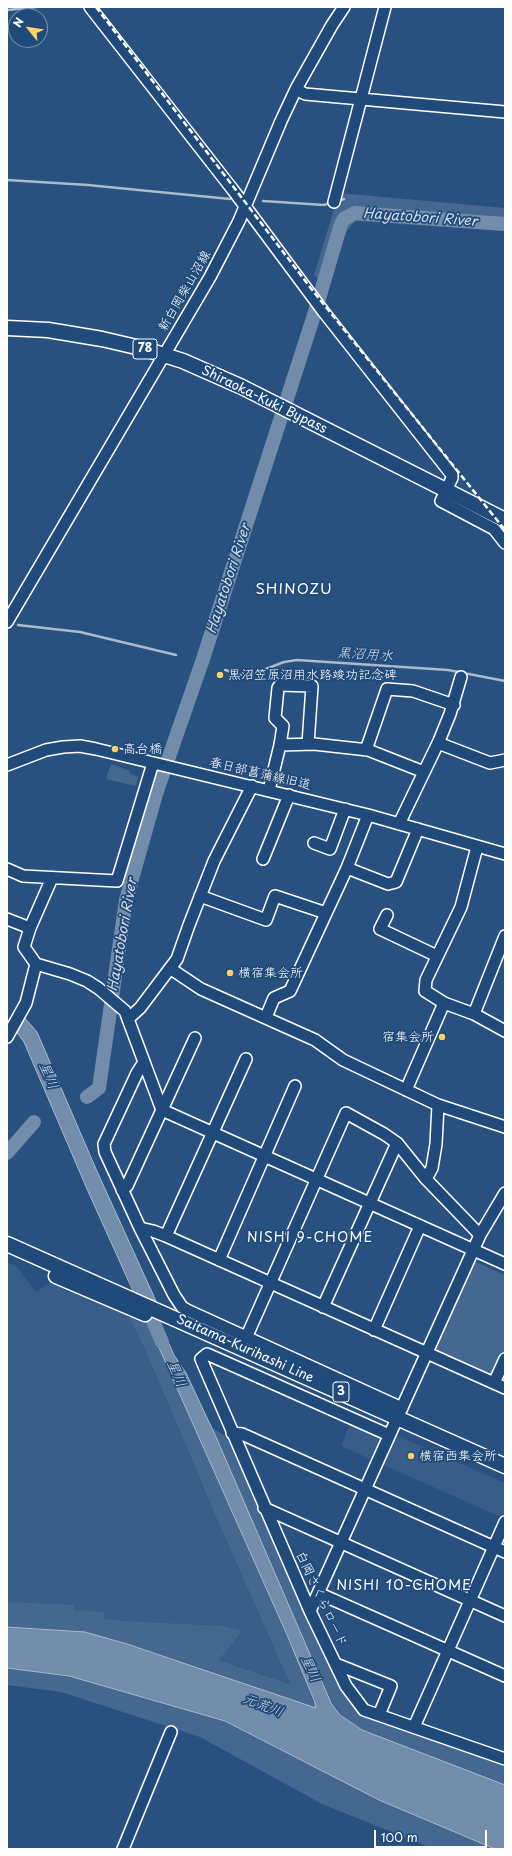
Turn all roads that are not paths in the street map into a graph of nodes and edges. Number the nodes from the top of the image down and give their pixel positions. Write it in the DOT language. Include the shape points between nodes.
graph roads {
  1 [pos="90,7"];
  2 [pos="344,7"];
  3 [pos="385,7"];
  4 [pos="296,89"];
  5 [pos="361,98"];
  6 [pos="505,112"];
  7 [pos="334,202"];
  8 [pos="245,206"];
  9 [pos="7,328"];
  10 [pos="164,355"];
  11 [pos="445,490"];
  12 [pos="505,520"];
  13 [pos="505,543"];
  14 [pos="7,622"];
  15 [pos="461,677"];
  16 [pos="454,705"];
  17 [pos="438,743"];
  18 [pos="308,744"];
  19 [pos="280,745"];
  20 [pos="366,750"];
  21 [pos="505,760"];
  22 [pos="155,764"];
  23 [pos="7,765"];
  24 [pos="424,772"];
  25 [pos="252,786"];
  26 [pos="269,790"];
  27 [pos="289,795"];
  28 [pos="345,809"];
  29 [pos="368,815"];
  30 [pos="399,824"];
  31 [pos="418,829"];
  32 [pos="314,843"];
  33 [pos="478,847"];
  34 [pos="505,854"];
  35 [pos="263,859"];
  36 [pos="347,868"];
  37 [pos="7,869"];
  38 [pos="52,878"];
  39 [pos="200,896"];
  40 [pos="326,914"];
  41 [pos="387,915"];
  42 [pos="7,919"];
  43 [pos="30,928"];
  44 [pos="505,936"];
  45 [pos="438,956"];
  46 [pos="36,964"];
  47 [pos="171,969"];
  48 [pos="444,1003"];
  49 [pos="474,1014"];
  50 [pos="266,1017"];
  51 [pos="129,1018"];
  52 [pos="505,1031"];
  53 [pos="7,1037"];
  54 [pos="195,1038"];
  55 [pos="246,1059"];
  56 [pos="144,1062"];
  57 [pos="295,1086"];
  58 [pos="406,1090"];
  59 [pos="438,1105"];
  60 [pos="162,1110"];
  61 [pos="505,1127"];
  62 [pos="212,1132"];
  63 [pos="397,1143"];
  64 [pos="265,1156"];
  65 [pos="317,1180"];
  66 [pos="426,1180"];
  67 [pos="122,1190"];
  68 [pos="504,1198"];
  69 [pos="370,1203"];
  70 [pos="420,1226"];
  71 [pos="140,1228"];
  72 [pos="480,1235"];
  73 [pos="166,1236"];
  74 [pos="7,1244"];
  75 [pos="473,1250"];
  76 [pos="7,1254"];
  77 [pos="219,1260"];
  78 [pos="505,1264"];
  79 [pos="270,1284"];
  80 [pos="323,1307"];
  81 [pos="180,1325"];
  82 [pos="374,1330"];
  83 [pos="246,1338"];
  84 [pos="427,1352"];
  85 [pos="505,1359"];
  86 [pos="494,1383"];
  87 [pos="505,1388"];
  88 [pos="396,1421"];
  89 [pos="232,1433"];
  90 [pos="505,1466"];
  91 [pos="505,1475"];
  92 [pos="365,1489"];
  93 [pos="264,1508"];
  94 [pos="505,1522"];
  95 [pos="341,1543"];
  96 [pos="494,1547"];
  97 [pos="505,1552"];
  98 [pos="318,1594"];
  99 [pos="470,1600"];
  100 [pos="310,1611"];
  101 [pos="505,1616"];
  102 [pos="448,1651"];
  103 [pos="336,1664"];
  104 [pos="505,1676"];
  105 [pos="379,1715"];
  106 [pos="414,1727"];
  107 [pos="171,1732"];
  108 [pos="505,1759"];
  109 [pos="123,1849"];
  1 -- 8 [label="street"];
  2 -- 4 [label="street, 新白岡柴山沼線"];
  3 -- 5 [label="street"];
  4 -- 5 [label="street" via="305,94"];
  4 -- 8 [label="street, 新白岡柴山沼線"];
  5 -- 6 [label="street"];
  5 -- 7 [label="street"];
  8 -- 10 [label="street, 新白岡柴山沼線" via="213,271"];
  8 -- 11 [label="street" via="323,311 452,474"];
  9 -- 10 [label="main road, Shiraoka-Kuki Bypass / 78" via="76,334"];
  10 -- 11 [label="main road, Shiraoka-Kuki Bypass / 78" via="222,378"];
  10 -- 14 [label="street, 新白岡柴山沼線"];
  11 -- 12 [label="main road, Shiraoka-Kuki Bypass / 78"];
  11 -- 13 [label="street" via="441,501 494,529"];
  15 -- 16 [label="street"];
  16 -- 17 [label="street"];
  16 -- 20 [label="street" via="413,691 387,689"];
  17 -- 21 [label="street" via="490,763"];
  17 -- 24 [label="street"];
  18 -- 19 [label="street"];
  18 -- 19 [label="street" via="312,686 280,685 275,718 283,726"];
  18 -- 20 [label="street"];
  19 -- 26 [label="street"];
  20 -- 24 [label="street"];
  22 -- 23 [label="street, 春日部菖蒲線旧道" via="80,746 46,750"];
  22 -- 25 [label="street, 春日部菖蒲線旧道"];
  22 -- 38 [label="street" via="117,881"];
  24 -- 30 [label="street"];
  25 -- 26 [label="street, 春日部菖蒲線旧道"];
  25 -- 39 [label="street" via="214,861"];
  26 -- 27 [label="street, 春日部菖蒲線旧道"];
  27 -- 28 [label="street, 春日部菖蒲線旧道"];
  27 -- 35 [label="street"];
  28 -- 29 [label="street, 春日部菖蒲線旧道"];
  28 -- 32 [label="street" via="330,849"];
  29 -- 30 [label="street, 春日部菖蒲線旧道"];
  29 -- 36 [label="street"];
  30 -- 31 [label="street, 春日部菖蒲線旧道"];
  31 -- 33 [label="street, 春日部菖蒲線旧道"];
  31 -- 36 [label="street" via="396,882 388,884"];
  33 -- 34 [label="street, 春日部菖蒲線旧道"];
  33 -- 45 [label="street" via="461,907"];
  36 -- 40 [label="street"];
  37 -- 38 [label="street" via="23,876"];
  38 -- 43 [label="street"];
  39 -- 40 [label="street" via="266,920 275,896"];
  39 -- 47 [label="street" via="179,955"];
  40 -- 50 [label="street" via="290,991 274,998"];
  41 -- 45 [label="street" via="380,929"];
  42 -- 43 [label="street"];
  43 -- 46 [label="street" via="24,947"];
  44 -- 49 [label="street"];
  45 -- 48 [label="street" via="426,980 425,991"];
  46 -- 51 [label="street" via="70,974 98,988 120,1006"];
  46 -- 53 [label="street" via="26,1003"];
  47 -- 50 [label="street" via="201,989"];
  47 -- 51 [label="street"];
  48 -- 49 [label="street"];
  48 -- 58 [label="street"];
  49 -- 52 [label="street"];
  50 -- 58 [label="street" via="315,1040 343,1060"];
  51 -- 56 [label="street"];
  54 -- 60 [label="street"];
  55 -- 62 [label="street"];
  56 -- 60 [label="street"];
  56 -- 67 [label="street" via="104,1144 104,1152"];
  57 -- 64 [label="street"];
  58 -- 59 [label="street"];
  59 -- 61 [label="street"];
  59 -- 66 [label="street" via="436,1144 432,1168"];
  60 -- 62 [label="street"];
  60 -- 67 [label="street" via="127,1186"];
  62 -- 64 [label="street"];
  62 -- 73 [label="street"];
  63 -- 65 [label="street" via="346,1113"];
  63 -- 66 [label="street"];
  63 -- 69 [label="street"];
  64 -- 65 [label="street"];
  64 -- 77 [label="street"];
  65 -- 69 [label="street"];
  65 -- 79 [label="street"];
  66 -- 72 [label="street"];
  67 -- 71 [label="street"];
  68 -- 72 [label="street"];
  69 -- 70 [label="street"];
  69 -- 80 [label="street"];
  70 -- 75 [label="street"];
  70 -- 82 [label="street"];
  71 -- 73 [label="street"];
  71 -- 83 [label="street" via="182,1307"];
  72 -- 75 [label="street"];
  73 -- 77 [label="street"];
  74 -- 81 [label="main road, Saitama-Kurihashi Line / 3" via="125,1295"];
  75 -- 78 [label="street"];
  75 -- 84 [label="street"];
  76 -- 81 [label="main road, Saitama-Kurihashi Line / 3" via="130,1308"];
  77 -- 79 [label="street"];
  79 -- 80 [label="street"];
  79 -- 83 [label="street"];
  80 -- 82 [label="street"];
  81 -- 88 [label="main road, Saitama-Kurihashi Line / 3"];
  82 -- 84 [label="street"];
  83 -- 88 [label="street"];
  84 -- 86 [label="street"];
  84 -- 88 [label="street"];
  85 -- 86 [label="street"];
  86 -- 87 [label="street"];
  88 -- 89 [label="street, 白岡さくらロード" via="207,1354 201,1359"];
  88 -- 90 [label="main road, Saitama-Kurihashi Line / 3"];
  88 -- 91 [label="main road, Saitama-Kurihashi Line / 3"];
  88 -- 92 [label="street"];
  89 -- 92 [label="street" via="242,1434"];
  89 -- 93 [label="street, 白岡さくらロード"];
  92 -- 95 [label="street"];
  92 -- 96 [label="street"];
  93 -- 95 [label="street"];
  93 -- 100 [label="street, 白岡さくらロード"];
  94 -- 96 [label="street"];
  95 -- 98 [label="street"];
  95 -- 99 [label="street"];
  96 -- 97 [label="street"];
  96 -- 99 [label="street"];
  98 -- 100 [label="street"];
  98 -- 102 [label="street"];
  99 -- 101 [label="street"];
  99 -- 102 [label="street"];
  100 -- 103 [label="street, 白岡さくらロード"];
  102 -- 104 [label="street"];
  102 -- 106 [label="street"];
  103 -- 105 [label="street, 白岡さくらロード" via="346,1686 364,1710"];
  103 -- 105 [label="street" via="390,1686"];
  105 -- 106 [label="street, 白岡さくらロード"];
  106 -- 108 [label="street, 白岡さくらロード"];
  107 -- 109 [label="street"];
}
